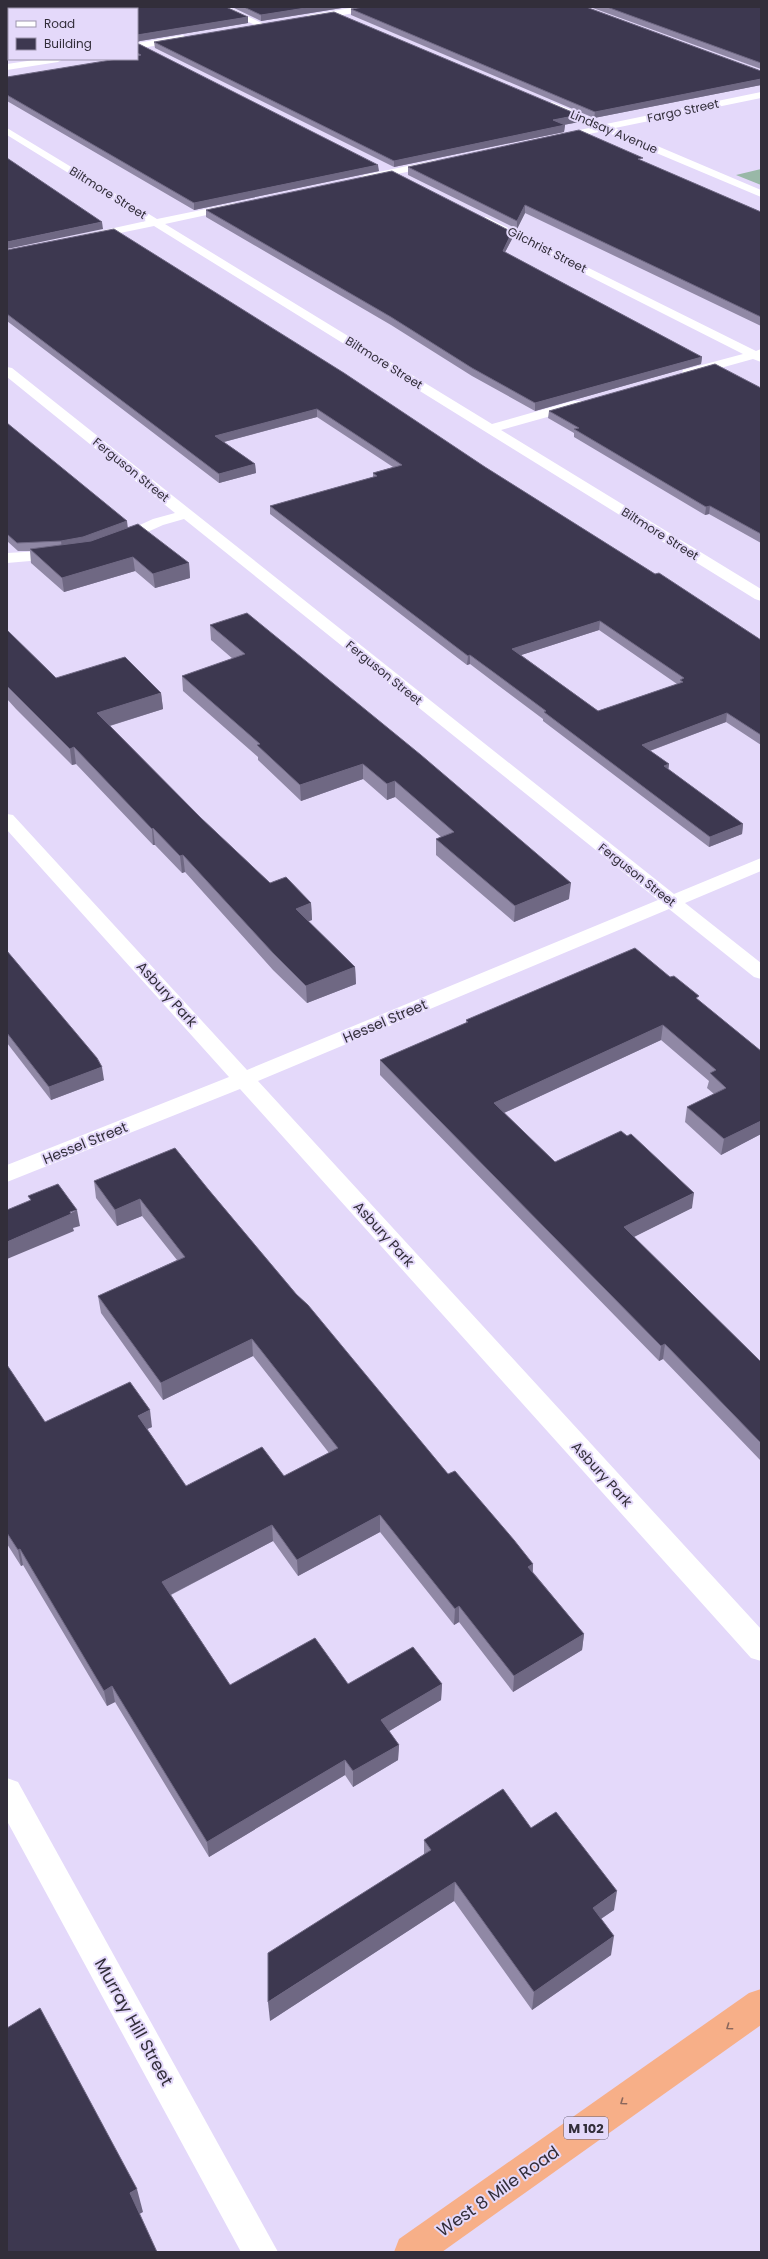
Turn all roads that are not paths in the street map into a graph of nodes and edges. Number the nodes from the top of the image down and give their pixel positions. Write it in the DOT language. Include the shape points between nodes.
graph roads {
  1 [pos="221,7"];
  2 [pos="372,7"];
  3 [pos="335,13"];
  4 [pos="299,19"];
  5 [pos="350,20"];
  6 [pos="245,28"];
  7 [pos="192,37"];
  8 [pos="139,46"];
  9 [pos="154,52"];
  10 [pos="52,60"];
  11 [pos="7,68"];
  12 [pos="761,95"];
  13 [pos="544,102"];
  14 [pos="605,128"];
  15 [pos="7,131"];
  16 [pos="542,141"];
  17 [pos="449,160"];
  18 [pos="375,164"];
  19 [pos="392,172"];
  20 [pos="406,179"];
  21 [pos="351,181"];
  22 [pos="761,194"];
  23 [pos="243,204"];
  24 [pos="477,215"];
  25 [pos="155,222"];
  26 [pos="74,239"];
  27 [pos="759,355"];
  28 [pos="7,371"];
  29 [pos="679,376"];
  30 [pos="588,402"];
  31 [pos="490,429"];
  32 [pos="186,514"];
  33 [pos="99,548"];
  34 [pos="74,553"];
  35 [pos="7,558"];
  36 [pos="761,596"];
  37 [pos="7,819"];
  38 [pos="761,864"];
  39 [pos="672,902"];
  40 [pos="761,973"];
  41 [pos="244,1078"];
  42 [pos="7,1174"];
  43 [pos="761,1649"];
  44 [pos="7,1792"];
  45 [pos="761,2005"];
  46 [pos="260,2252"];
  47 [pos="412,2252"];
  1 -- 6 [label="street" via="265,25"];
  2 -- 3 [label="street"];
  3 -- 4 [label="street"];
  3 -- 5 [label="street"];
  7 -- 8 [label="street"];
  8 -- 9 [label="street"];
  10 -- 11 [label="street"];
  12 -- 14 [label="street, Fargo Street"];
  13 -- 14 [label="street, Lindsay Avenue"];
  14 -- 16 [label="street, Fargo Street"];
  14 -- 22 [label="street, Lindsay Avenue"];
  15 -- 25 [label="street, Biltmore Street"];
  17 -- 19 [label="street"];
  18 -- 19 [label="street"];
  19 -- 20 [label="street"];
  19 -- 21 [label="street"];
  23 -- 25 [label="street"];
  24 -- 27 [label="street, Gilchrist Street"];
  25 -- 26 [label="street"];
  25 -- 31 [label="street, Biltmore Street"];
  27 -- 29 [label="street"];
  28 -- 32 [label="street, Ferguson Street"];
  30 -- 31 [label="street"];
  31 -- 36 [label="street, Biltmore Street"];
  32 -- 33 [label="street" via="158,522"];
  32 -- 39 [label="street, Ferguson Street"];
  34 -- 35 [label="street"];
  37 -- 41 [label="street, Asbury Park"];
  38 -- 39 [label="street, Hessel Street"];
  39 -- 40 [label="street, Ferguson Street"];
  39 -- 41 [label="street, Hessel Street"];
  41 -- 42 [label="street, Hessel Street"];
  41 -- 43 [label="street, Asbury Park"];
  44 -- 46 [label="street, Murray Hill Street"];
  45 -- 47 [label="highway, West 8 Mile Road / M 102, one-way"];
}
